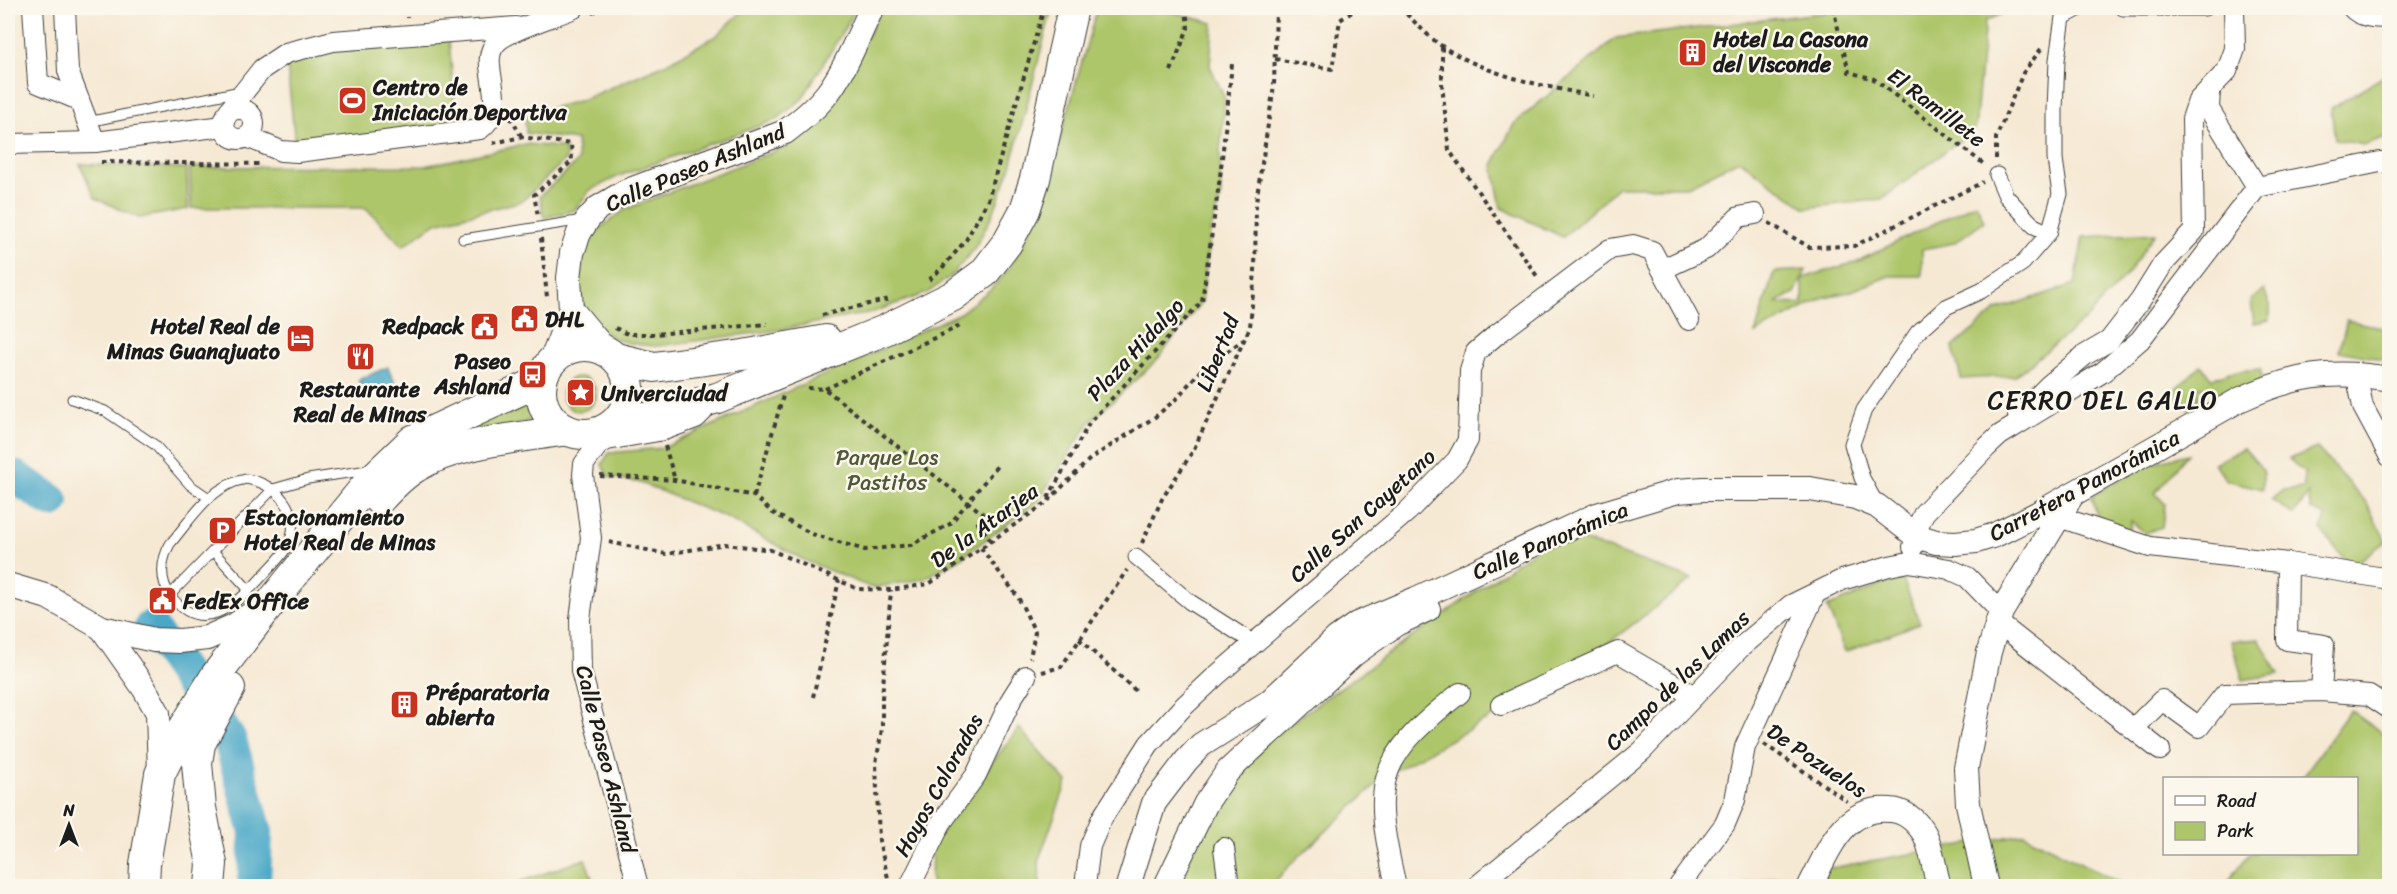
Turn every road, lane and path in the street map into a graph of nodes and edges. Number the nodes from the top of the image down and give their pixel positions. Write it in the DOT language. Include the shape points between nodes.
graph roads {
  1 [pos="33,8"];
  2 [pos="602,8"];
  3 [pos="872,8"];
  4 [pos="1044,8"];
  5 [pos="1073,8"];
  6 [pos="1186,8"];
  7 [pos="1276,8"];
  8 [pos="1358,8"];
  9 [pos="1400,8"];
  10 [pos="1833,8"];
  11 [pos="2080,8"];
  12 [pos="2123,8"];
  13 [pos="2205,8"];
  14 [pos="2234,8"];
  15 [pos="2353,9"];
  16 [pos="69,11"];
  17 [pos="580,12"];
  18 [pos="2063,17"];
  19 [pos="2390,20"];
  20 [pos="528,26"];
  21 [pos="1442,47"];
  22 [pos="1275,59"];
  23 [pos="1232,64"];
  24 [pos="1171,71"];
  25 [pos="2210,89"];
  26 [pos="244,91"];
  27 [pos="1593,96"];
  28 [pos="79,100"];
  29 [pos="508,113"];
  30 [pos="226,119"];
  31 [pos="87,122"];
  32 [pos="95,142"];
  33 [pos="8,144"];
  34 [pos="2390,162"];
  35 [pos="1997,175"];
  36 [pos="2256,187"];
  37 [pos="1755,214"];
  38 [pos="588,219"];
  39 [pos="540,226"];
  40 [pos="2049,234"];
  41 [pos="463,238"];
  42 [pos="1663,269"];
  43 [pos="927,281"];
  44 [pos="1550,295"];
  45 [pos="893,298"];
  46 [pos="560,307"];
  47 [pos="814,316"];
  48 [pos="1689,320"];
  49 [pos="775,323"];
  50 [pos="960,326"];
  51 [pos="885,330"];
  52 [pos="1244,339"];
  53 [pos="611,345"];
  54 [pos="547,370"];
  55 [pos="2356,373"];
  56 [pos="2390,379"];
  57 [pos="786,387"];
  58 [pos="805,388"];
  59 [pos="825,389"];
  60 [pos="717,398"];
  61 [pos="72,399"];
  62 [pos="567,430"];
  63 [pos="604,430"];
  64 [pos="2000,435"];
  65 [pos="2390,457"];
  66 [pos="997,466"];
  67 [pos="382,467"];
  68 [pos="583,476"];
  69 [pos="273,489"];
  70 [pos="1743,490"];
  71 [pos="2073,495"];
  72 [pos="754,496"];
  73 [pos="209,498"];
  74 [pos="968,502"];
  75 [pos="1046,503"];
  76 [pos="1877,506"];
  77 [pos="2059,517"];
  78 [pos="1916,537"];
  79 [pos="591,538"];
  80 [pos="991,541"];
  81 [pos="981,548"];
  82 [pos="213,551"];
  83 [pos="1136,557"];
  84 [pos="1909,562"];
  85 [pos="2288,563"];
  86 [pos="2390,579"];
  87 [pos="839,580"];
  88 [pos="8,585"];
  89 [pos="891,590"];
  90 [pos="1815,594"];
  91 [pos="170,595"];
  92 [pos="261,595"];
  93 [pos="1998,616"];
  94 [pos="102,628"];
  95 [pos="1079,639"];
  96 [pos="1254,643"];
  97 [pos="1026,676"];
  98 [pos="224,680"];
  99 [pos="1136,691"];
  100 [pos="2321,691"];
  101 [pos="1460,693"];
  102 [pos="1694,696"];
  103 [pos="813,697"];
  104 [pos="1502,705"];
  105 [pos="2390,709"];
  106 [pos="2134,728"];
  107 [pos="1751,734"];
  108 [pos="189,740"];
  109 [pos="2160,750"];
  110 [pos="160,774"];
  111 [pos="1865,813"];
  112 [pos="1224,848"];
  113 [pos="146,869"];
  114 [pos="210,869"];
  115 [pos="638,886"];
  116 [pos="890,886"];
  117 [pos="910,886"];
  118 [pos="1085,886"];
  119 [pos="1128,886"];
  120 [pos="1166,886"];
  121 [pos="1229,886"];
  122 [pos="1396,886"];
  123 [pos="1478,886"];
  124 [pos="1679,886"];
  125 [pos="1810,886"];
  126 [pos="1939,886"];
  127 [pos="1986,886"];
  1 -- 28 [label="street" via="38,83"];
  2 -- 17 [label="path"];
  3 -- 38 [label="street, Calle Paseo Ashland" via="827,94 807,115 754,145 625,192"];
  4 -- 43 [label="path" via="988,200 966,240"];
  5 -- 51 [label="main road" via="1035,179 1025,210 1006,243 984,273 953,296"];
  6 -- 24 [label="path" via="1188,28"];
  7 -- 22 [label="path, Libertad"];
  8 -- 22 [label="path" via="1340,20 1332,69"];
  9 -- 21 [label="path"];
  10 -- 35 [label="path, El Ramillete" via="1849,72 1874,79"];
  11 -- 18 [label="street"];
  12 -- 13 [label="street"];
  14 -- 25 [label="street" via="2235,48 2227,71"];
  15 -- 19 [label="street" via="2373,21"];
  16 -- 28 [label="street" via="68,71"];
  17 -- 20 [label="street"];
  18 -- 35 [label="path" via="2023,73 1996,138"];
  18 -- 40 [label="street" via="2055,110 2060,194"];
  20 -- 26 [label="street" via="333,41 286,53 262,69"];
  20 -- 30 [label="street" via="500,39 492,48 495,106 489,122 480,129 297,152 281,151 247,137 232,138"];
  21 -- 27 [label="path" via="1488,71"];
  21 -- 44 [label="path" via="1449,150"];
  22 -- 52 [label="path, Libertad" via="1256,202 1250,327"];
  23 -- 75 [label="path, Plaza Hidalgo" via="1221,177 1202,301 1090,422"];
  25 -- 36 [label="street" via="2209,109"];
  25 -- 64 [label="street" via="2198,101 2192,119 2194,231 2163,264 2109,341 2048,386"];
  26 -- 30 [label="street"];
  26 -- 31 [label="lane"];
  28 -- 31 [label="street"];
  29 -- 39 [label="path" via="522,137 571,144 572,160 534,195"];
  30 -- 32 [label="street"];
  31 -- 32 [label="street"];
  32 -- 33 [label="street"];
  34 -- 36 [label="street"];
  35 -- 37 [label="path" via="1854,246 1809,247"];
  35 -- 40 [label="street" via="2006,196 2034,226"];
  36 -- 64 [label="street" via="2140,340 2103,372"];
  37 -- 42 [label="street" via="1739,217 1706,249"];
  38 -- 39 [label="lane"];
  38 -- 46 [label="street, Calle Paseo Ashland" via="572,253"];
  39 -- 41 [label="lane"];
  39 -- 46 [label="path"];
  40 -- 76 [label="street" via="2023,263 1981,291 1946,307 1918,332 1864,410 1852,444 1862,478"];
  42 -- 44 [label="street, Calle San Cayetano" via="1652,251 1633,245 1610,249"];
  42 -- 48 [label="street, Calle San Cayetano"];
  44 -- 96 [label="street, Calle San Cayetano" via="1476,352 1470,371 1468,440 1457,460 1408,511"];
  45 -- 47 [label="path"];
  46 -- 53 [label="street"];
  46 -- 54 [label="street, Calle Paseo Ashland"];
  49 -- 53 [label="path" via="628,334"];
  50 -- 59 [label="path"];
  51 -- 53 [label="main road" via="654,367"];
  51 -- 60 [label="main road"];
  52 -- 75 [label="path, De la Atarjea" via="1200,371 1155,417 1090,459"];
  52 -- 83 [label="path, Libertad" via="1193,451 1162,499"];
  53 -- 54 [label="main road" via="577,346 563,351"];
  53 -- 63 [label="main road" via="627,377 628,397 624,411"];
  54 -- 62 [label="main road" via="543,404 549,415"];
  54 -- 67 [label="main road" via="413,440"];
  55 -- 56 [label="street, Carretera Panorámica"];
  55 -- 65 [label="street" via="2364,407"];
  55 -- 71 [label="street, Carretera Panorámica" via="2294,379 2268,387"];
  57 -- 72 [label="path"];
  58 -- 59 [label="path"];
  59 -- 74 [label="path"];
  60 -- 63 [label="main road"];
  60 -- 68 [label="street" via="696,418 664,430 598,445 584,464"];
  61 -- 73 [label="lane" via="105,411 155,445 190,485"];
  62 -- 63 [label="main road" via="583,434"];
  62 -- 98 [label="main road" via="465,448 416,466 399,479"];
  64 -- 78 [label="street" via="1924,513"];
  66 -- 74 [label="path"];
  67 -- 69 [label="lane"];
  67 -- 92 [label="main road"];
  68 -- 72 [label="path" via="675,480"];
  68 -- 79 [label="street, Calle Paseo Ashland"];
  69 -- 73 [label="lane" via="246,479 220,487"];
  69 -- 82 [label="lane"];
  69 -- 92 [label="lane" via="288,505 292,533"];
  70 -- 76 [label="street, Carretera Panorámica" via="1810,489 1855,497"];
  70 -- 119 [label="street, Calle Panorámica" via="1677,491 1597,515 1357,624 1269,702 1201,745 1185,761 1154,802"];
  70 -- 120 [label="street, Calle Panorámica" via="1633,517 1605,528 1419,613 1375,638 1228,771 1206,802"];
  71 -- 77 [label="street"];
  71 -- 78 [label="street, Carretera Panorámica" via="1976,541 1936,542"];
  72 -- 74 [label="path" via="773,513 812,534 865,550 911,545 950,524"];
  73 -- 91 [label="lane" via="165,553 162,568"];
  74 -- 80 [label="path" via="987,517 978,523"];
  75 -- 80 [label="path, De la Atarjea"];
  76 -- 78 [label="street, Carretera Panorámica"];
  77 -- 85 [label="street" via="2150,547"];
  77 -- 93 [label="street"];
  78 -- 84 [label="street"];
  79 -- 87 [label="path, De la Atarjea" via="666,554 725,544 771,550"];
  79 -- 115 [label="street, Calle Paseo Ashland" via="580,620 581,671"];
  80 -- 81 [label="path, De la Atarjea"];
  81 -- 89 [label="path, De la Atarjea" via="929,584"];
  81 -- 97 [label="path" via="1018,597 1035,632"];
  82 -- 91 [label="lane"];
  82 -- 92 [label="lane"];
  83 -- 95 [label="path, Libertad"];
  83 -- 96 [label="street" via="1190,602"];
  84 -- 90 [label="street, Campo de las Lamas" via="1842,580"];
  84 -- 93 [label="street" via="1949,569 1967,577"];
  85 -- 86 [label="street"];
  85 -- 100 [label="street" via="2287,640 2324,645"];
  87 -- 89 [label="path, De la Atarjea" via="858,589"];
  87 -- 103 [label="path"];
  88 -- 94 [label="street" via="48,597"];
  89 -- 116 [label="path, Hoyos Colorados" via="882,729 876,763 879,841"];
  90 -- 102 [label="street, Campo de las Lamas" via="1791,605 1740,648"];
  90 -- 107 [label="street"];
  91 -- 92 [label="lane" via="180,606 211,614"];
  92 -- 94 [label="street" via="234,626 207,638 154,640"];
  92 -- 98 [label="main road"];
  93 -- 106 [label="street"];
  93 -- 127 [label="street" via="1966,768 1968,804"];
  94 -- 110 [label="street" via="158,713"];
  95 -- 97 [label="path, Libertad" via="1062,667"];
  95 -- 99 [label="path"];
  96 -- 118 [label="street, Calle San Cayetano" via="1181,709 1149,744 1102,818 1090,846"];
  97 -- 117 [label="street, Hoyos Colorados" via="976,775 941,823"];
  98 -- 108 [label="main road"];
  100 -- 105 [label="street" via="2369,695"];
  100 -- 106 [label="street" via="2225,694 2199,727 2162,700"];
  101 -- 122 [label="street" via="1427,719 1385,776 1382,821"];
  102 -- 104 [label="street" via="1618,652"];
  102 -- 123 [label="street, Campo de las Lamas" via="1642,751"];
  106 -- 109 [label="street"];
  107 -- 111 [label="path, De Pozuelos"];
  107 -- 124 [label="street" via="1725,824"];
  108 -- 110 [label="main road"];
  108 -- 114 [label="main road" via="197,763"];
  110 -- 113 [label="main road"];
  111 -- 125 [label="street" via="1836,835"];
  111 -- 126 [label="street" via="1876,808 1898,811 1913,819 1925,835"];
  112 -- 121 [label="street"];
}
